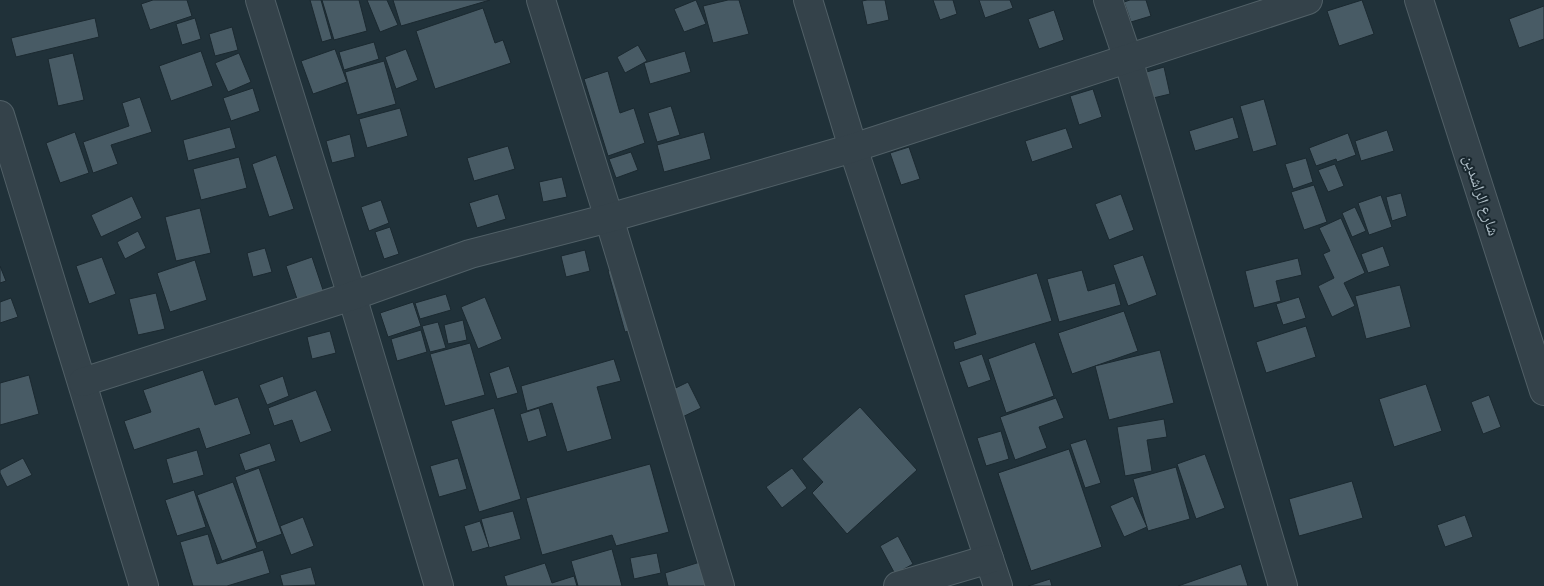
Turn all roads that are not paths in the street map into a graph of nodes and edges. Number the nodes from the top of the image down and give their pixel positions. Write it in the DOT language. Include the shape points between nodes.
graph roads {
  1 [pos="260,0"];
  2 [pos="541,0"];
  3 [pos="808,0"];
  4 [pos="1108,0"];
  5 [pos="1308,0"];
  6 [pos="1419,0"];
  7 [pos="1128,59"];
  8 [pos="0,114"];
  9 [pos="853,148"];
  10 [pos="609,218"];
  11 [pos="352,296"];
  12 [pos="83,382"];
  13 [pos="1544,391"];
  14 [pos="989,559"];
  15 [pos="144,586"];
  16 [pos="439,586"];
  17 [pos="720,586"];
  18 [pos="898,586"];
  19 [pos="998,586"];
  20 [pos="1282,586"];
  1 -- 11 [label="street"];
  2 -- 10 [label="street"];
  3 -- 9 [label="street"];
  4 -- 7 [label="street"];
  5 -- 7 [label="street"];
  6 -- 13 [label="street, شارع الراشدين"];
  7 -- 9 [label="street"];
  7 -- 20 [label="street"];
  8 -- 12 [label="street"];
  9 -- 10 [label="street"];
  9 -- 14 [label="street"];
  10 -- 11 [label="street" via="470,254"];
  10 -- 17 [label="street"];
  11 -- 12 [label="street"];
  11 -- 16 [label="street"];
  12 -- 15 [label="street"];
  14 -- 18 [label="street"];
  14 -- 19 [label="street"];
}
